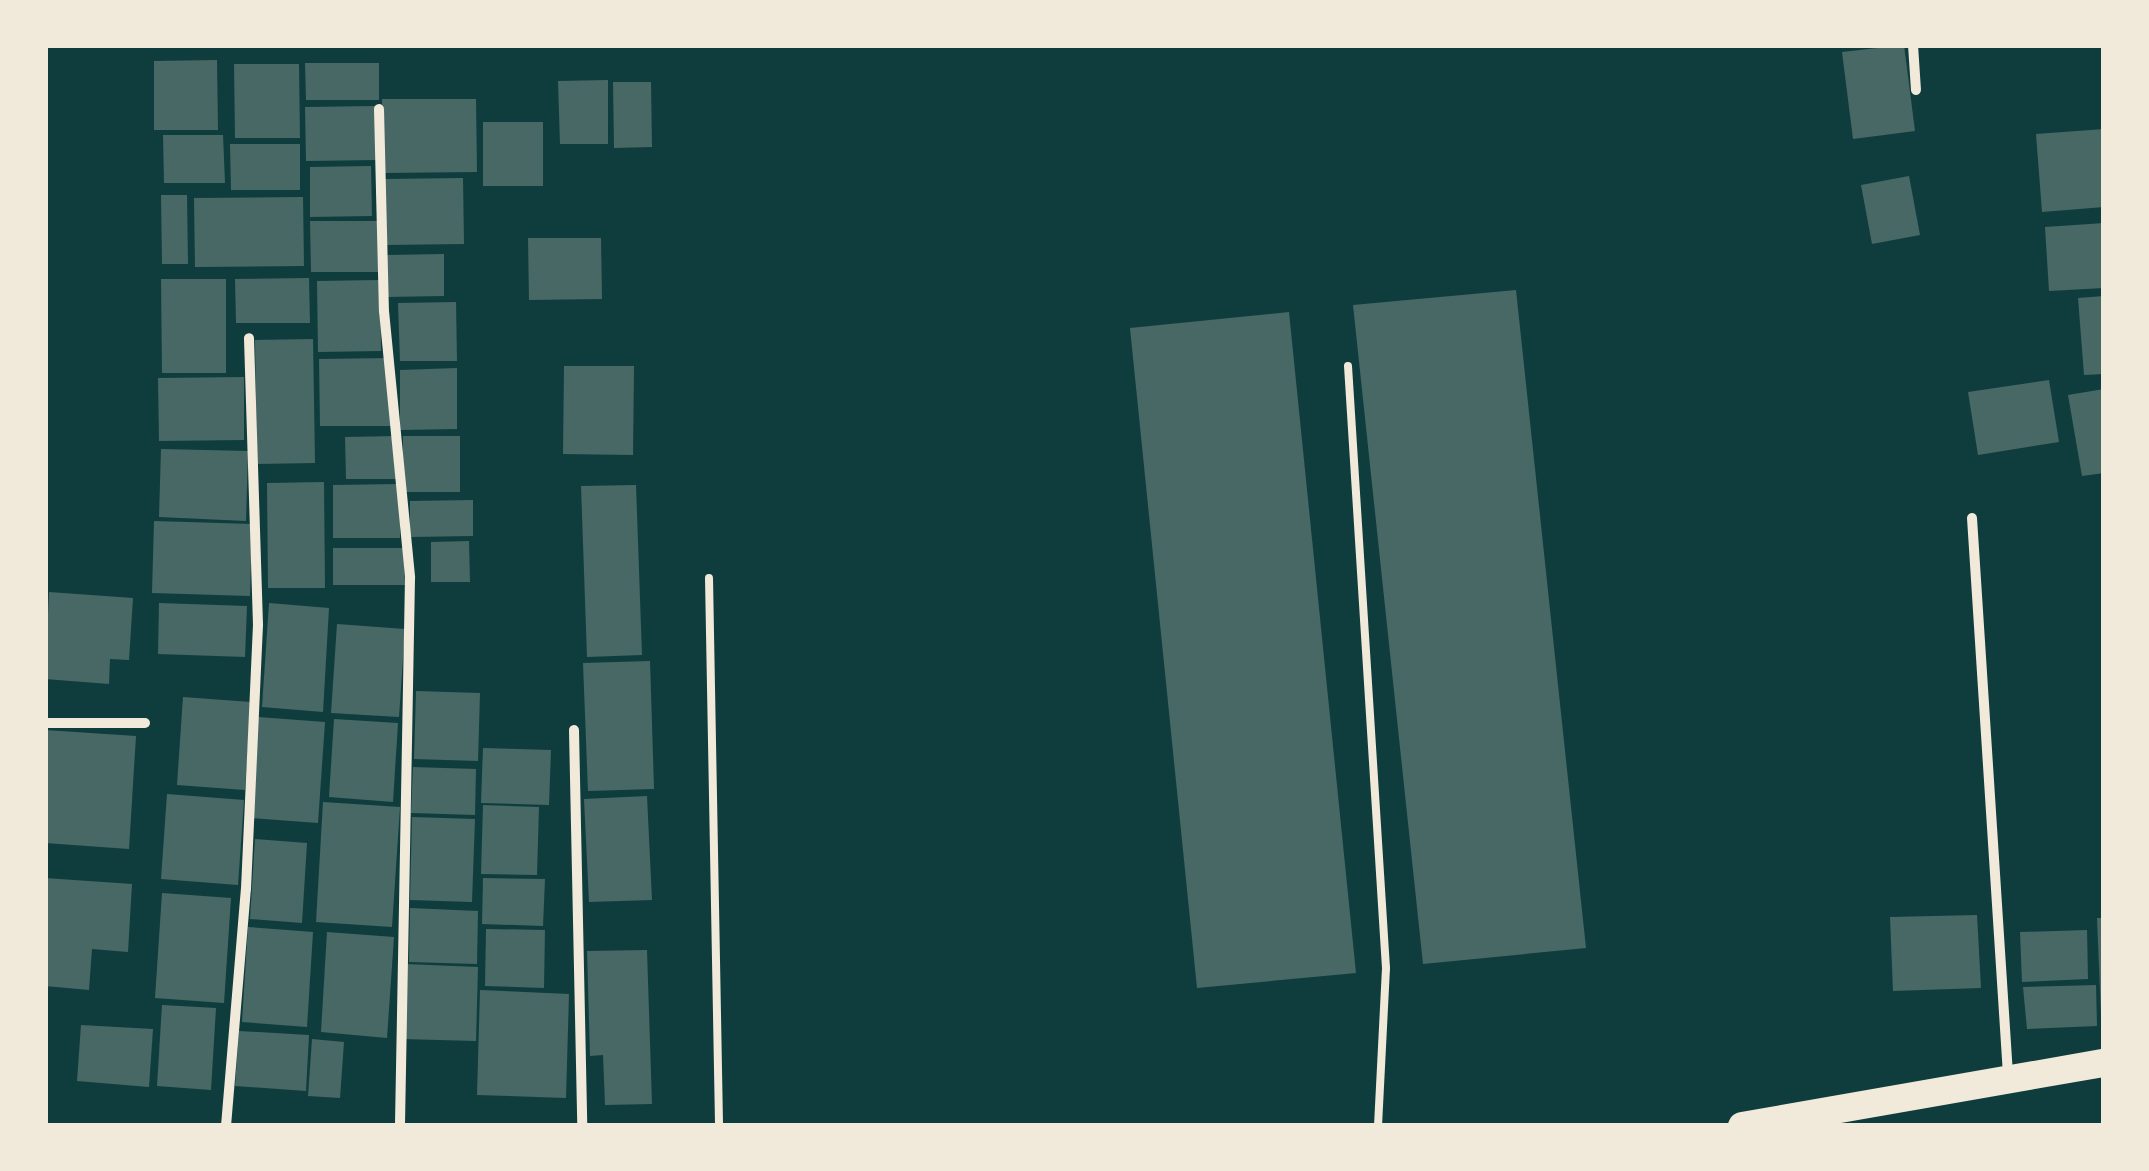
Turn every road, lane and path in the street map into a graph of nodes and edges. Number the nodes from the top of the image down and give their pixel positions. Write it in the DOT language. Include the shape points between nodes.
graph roads {
  1 [pos="1913,45"];
  2 [pos="1916,90"];
  3 [pos="378,108"];
  4 [pos="249,338"];
  5 [pos="1348,366"];
  6 [pos="1972,518"];
  7 [pos="709,578"];
  8 [pos="45,723"];
  9 [pos="145,723"];
  10 [pos="574,730"];
  11 [pos="2104,1063"];
  12 [pos="2008,1081"];
  13 [pos="226,1126"];
  14 [pos="400,1126"];
  15 [pos="582,1126"];
  16 [pos="720,1126"];
  17 [pos="1378,1126"];
  18 [pos="1742,1126"];
  1 -- 2 [label="street"];
  3 -- 14 [label="street" via="384,311 410,567"];
  4 -- 13 [label="street" via="258,625"];
  5 -- 17 [label="lane" via="1386,968"];
  6 -- 12 [label="street"];
  7 -- 16 [label="lane"];
  8 -- 9 [label="street"];
  10 -- 15 [label="street"];
  11 -- 12 [label="highway"];
  12 -- 18 [label="highway"];
}
